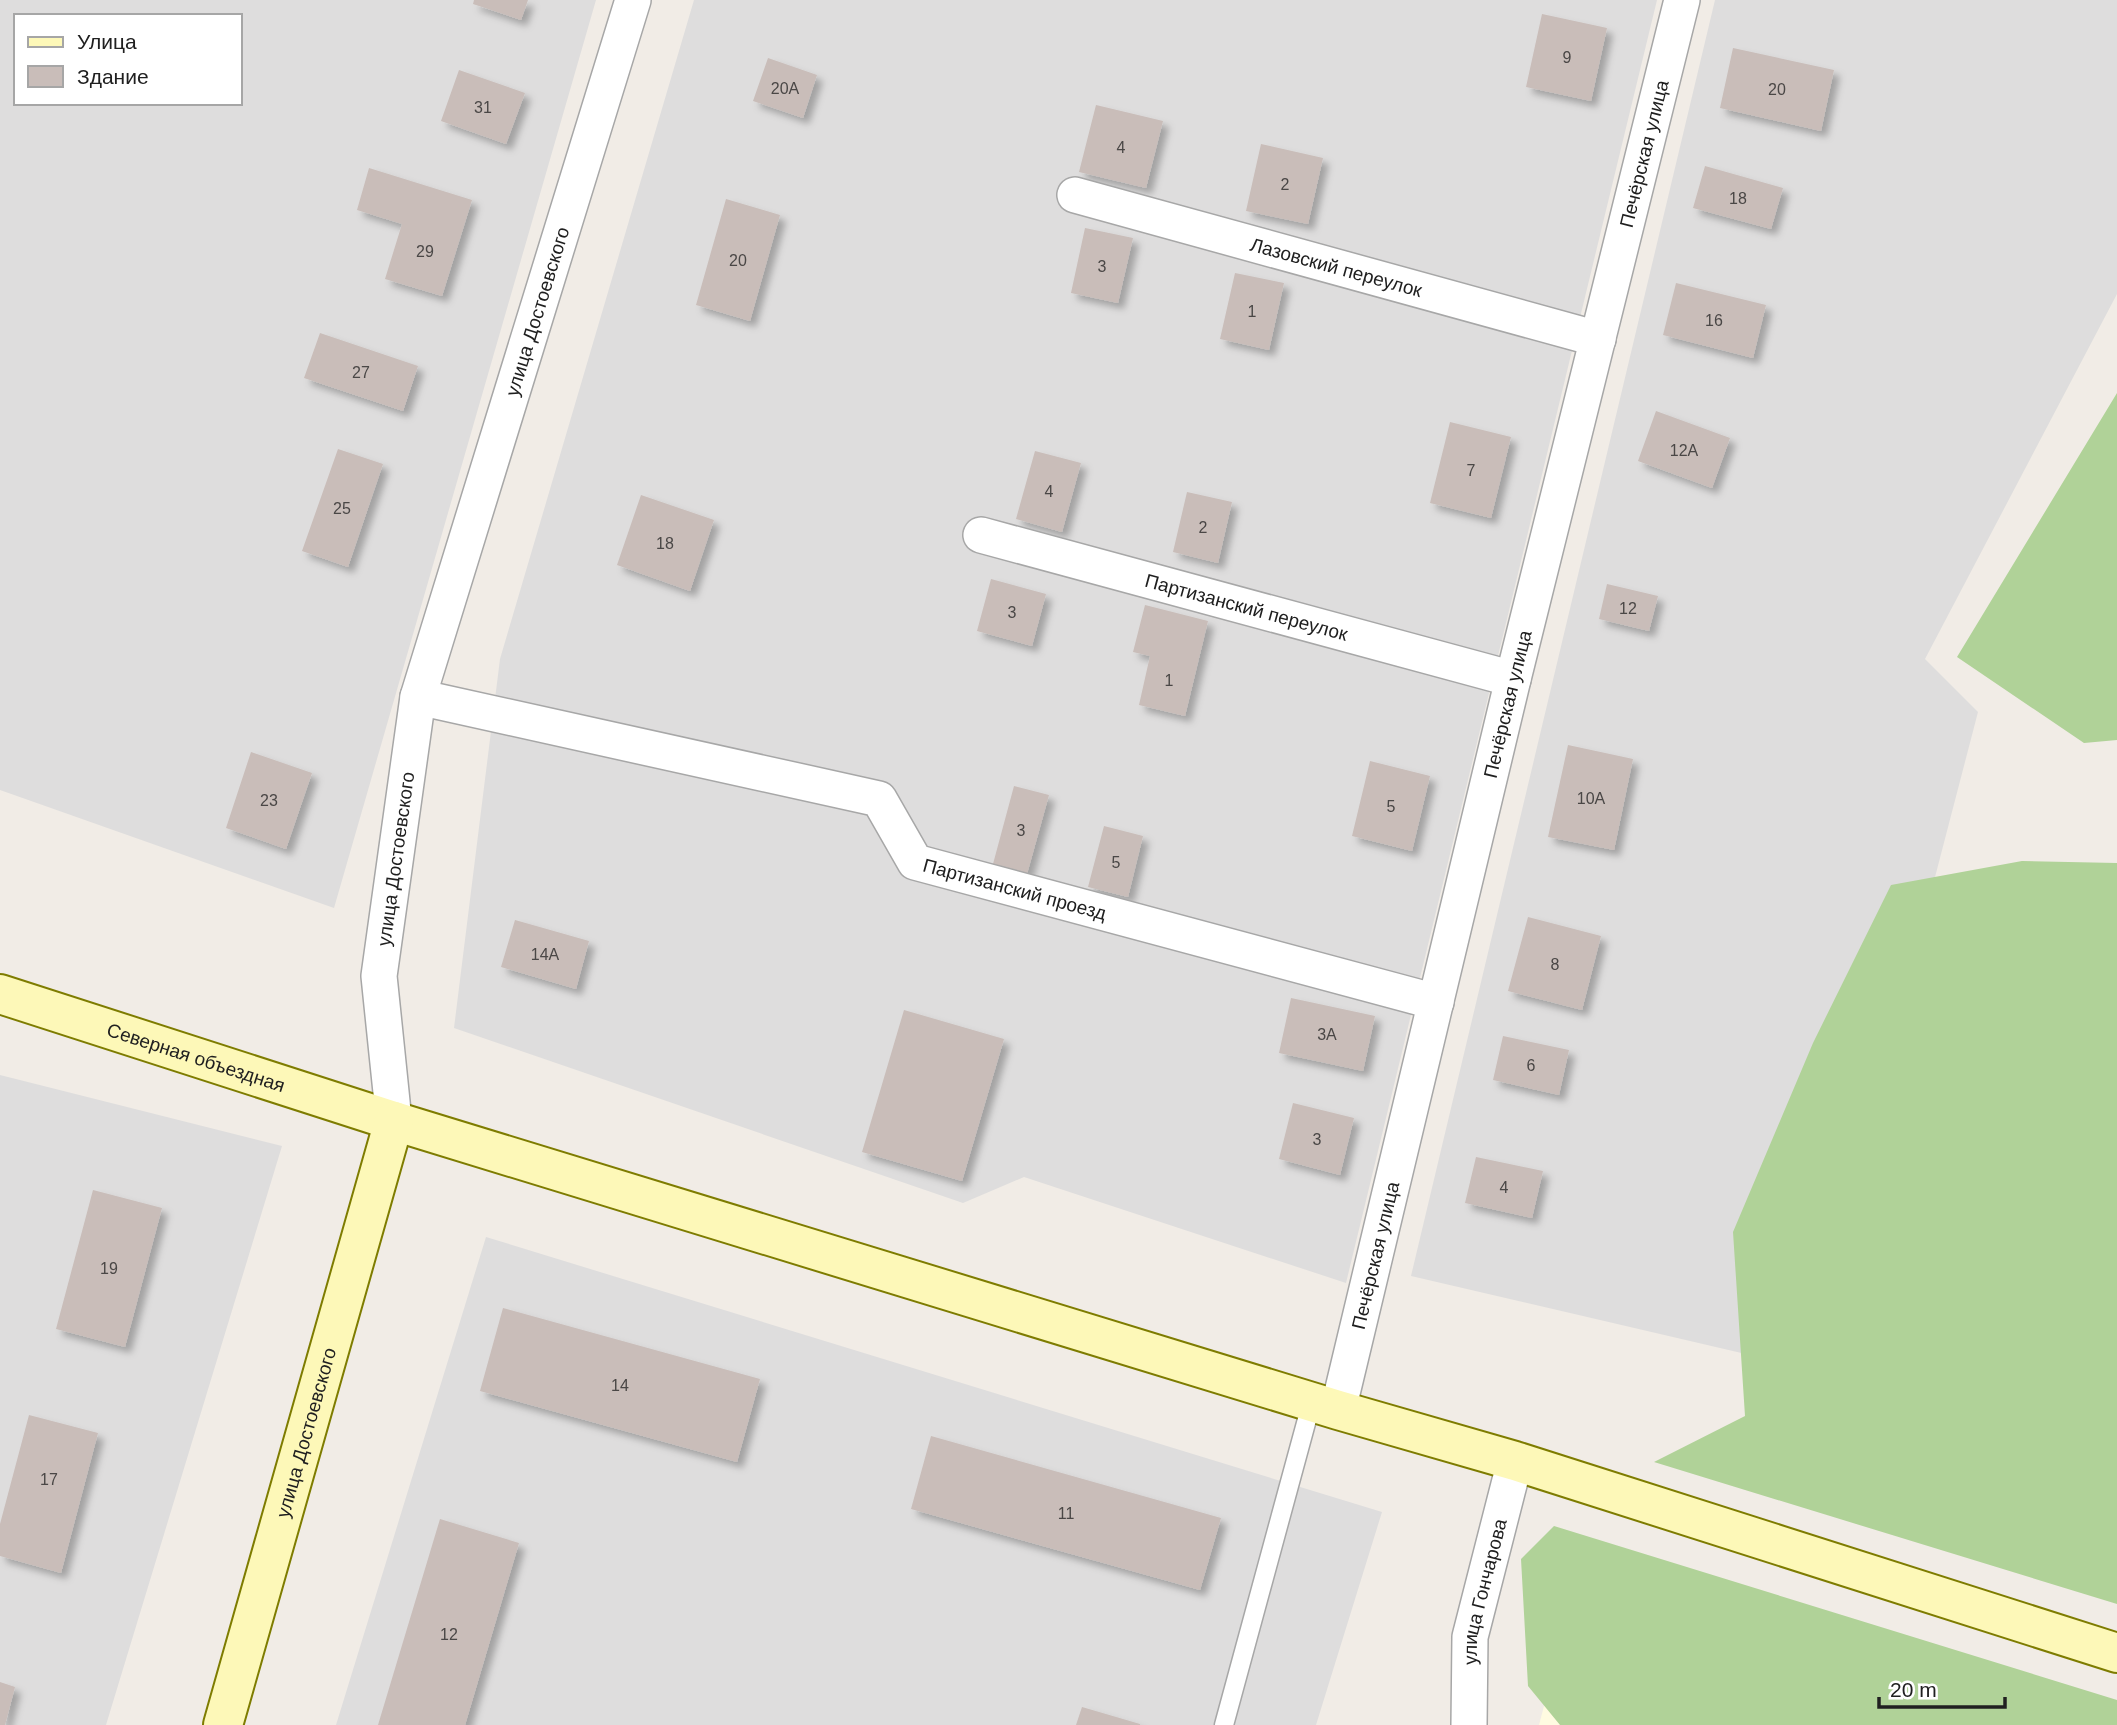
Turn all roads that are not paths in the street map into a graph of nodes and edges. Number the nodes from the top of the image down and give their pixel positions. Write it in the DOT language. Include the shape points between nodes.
graph roads {
  1 [pos="633,0"];
  2 [pos="1682,0"];
  3 [pos="1075,195"];
  4 [pos="1598,339"];
  5 [pos="981,535"];
  6 [pos="1513,678"];
  7 [pos="418,697"];
  8 [pos="0,994"];
  9 [pos="1436,1002"];
  10 [pos="394,1121"];
  11 [pos="1325,1406"];
  12 [pos="1515,1461"];
  13 [pos="2117,1653"];
  14 [pos="223,1725"];
  15 [pos="1224,1725"];
  16 [pos="1469,1725"];
  1 -- 7 [label="street, улица Достоевского"];
  2 -- 4 [label="street, Печёрская улица"];
  3 -- 4 [label="street, Лазовский переулок"];
  4 -- 6 [label="street, Печёрская улица"];
  5 -- 6 [label="street, Партизанский переулок"];
  6 -- 9 [label="street, Печёрская улица"];
  7 -- 9 [label="street, Партизанский проезд" via="879,799 915,862"];
  7 -- 10 [label="street, улица Достоевского" via="379,976"];
  8 -- 10 [label="main road, Северная объездная"];
  9 -- 11 [label="street, Печёрская улица"];
  10 -- 11 [label="main road, Северная объездная"];
  10 -- 14 [label="main road, улица Достоевского"];
  11 -- 12 [label="main road, Северная объездная"];
  11 -- 15 [label="lane"];
  12 -- 13 [label="main road, Северная объездная"];
  12 -- 16 [label="street, улица Гончарова" via="1470,1637"];
}
